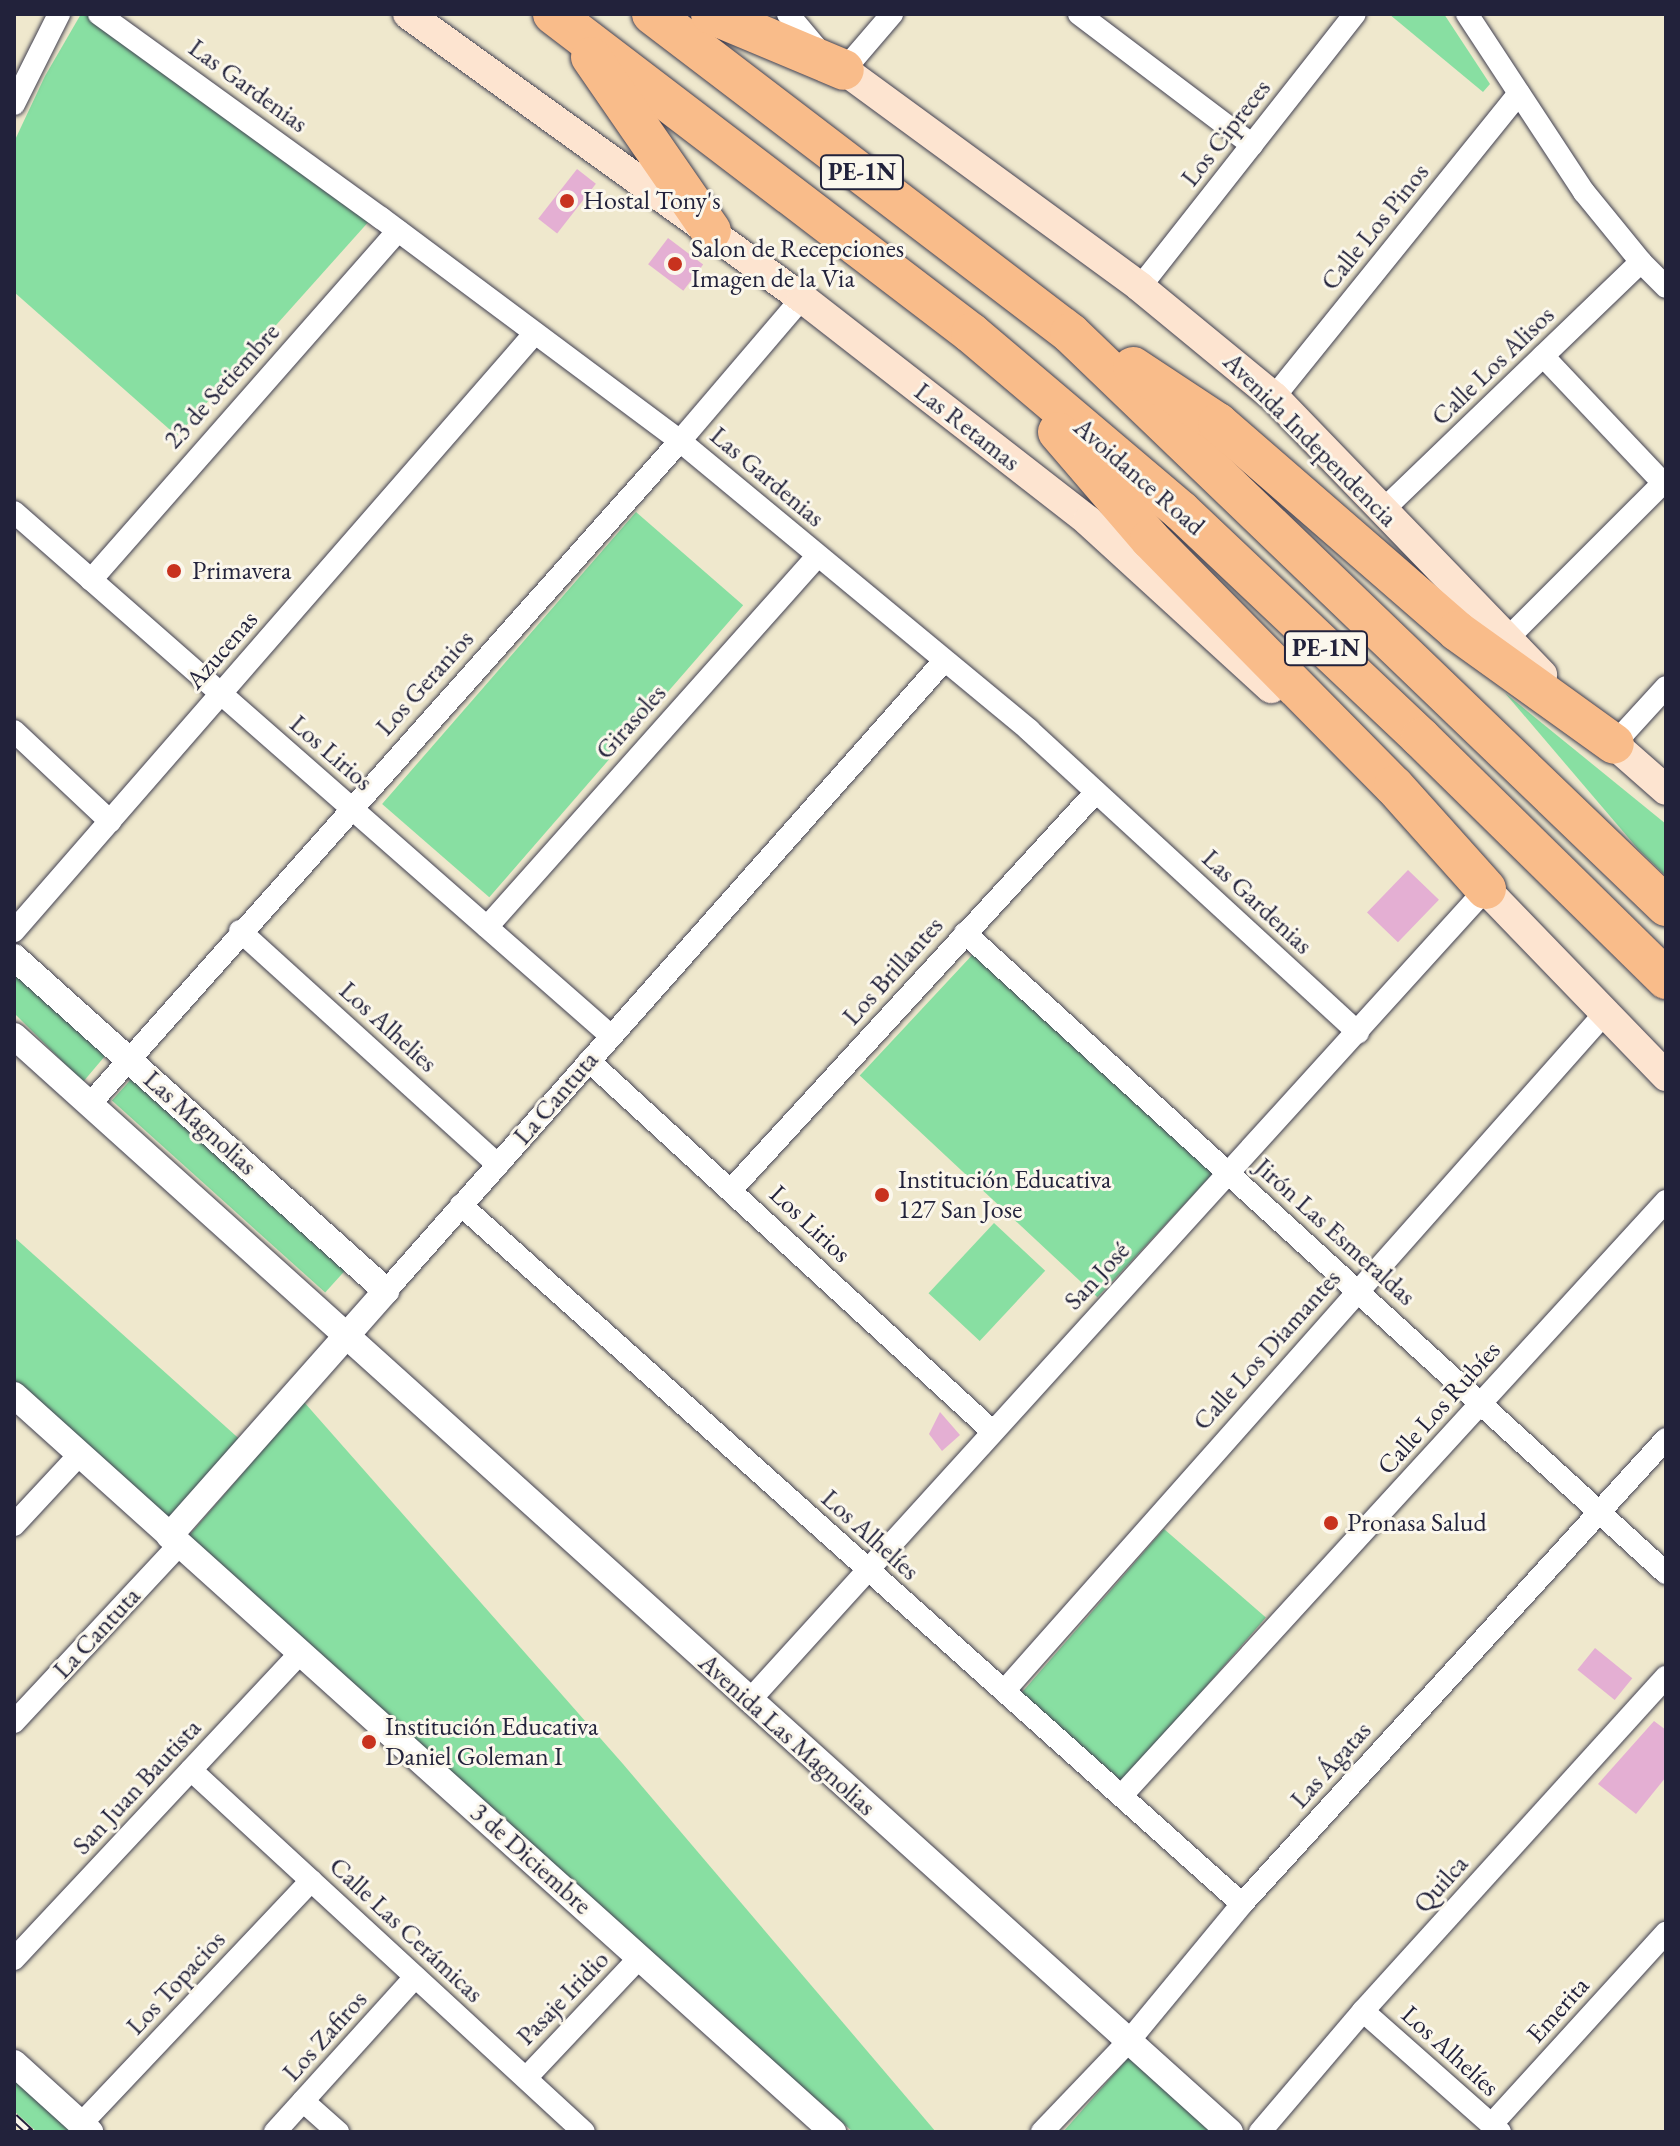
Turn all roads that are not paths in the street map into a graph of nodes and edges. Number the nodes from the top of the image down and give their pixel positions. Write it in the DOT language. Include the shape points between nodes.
graph roads {
  1 [pos="59,14"];
  2 [pos="99,14"];
  3 [pos="408,14"];
  4 [pos="652,14"];
  5 [pos="711,14"];
  6 [pos="788,14"];
  7 [pos="892,14"];
  8 [pos="1079,14"];
  9 [pos="1467,14"];
  10 [pos="1353,15"];
  11 [pos="560,19"];
  12 [pos="844,70"];
  13 [pos="1519,93"];
  14 [pos="14,104"];
  15 [pos="1252,145"];
  16 [pos="398,231"];
  17 [pos="711,231"];
  18 [pos="1641,262"];
  19 [pos="1140,287"];
  20 [pos="1666,287"];
  21 [pos="802,298"];
  22 [pos="535,333"];
  23 [pos="971,333"];
  24 [pos="1070,333"];
  25 [pos="1543,356"];
  26 [pos="1274,397"];
  27 [pos="680,441"];
  28 [pos="1665,485"];
  29 [pos="1383,510"];
  30 [pos="14,512"];
  31 [pos="817,556"];
  32 [pos="91,580"];
  33 [pos="1506,640"];
  34 [pos="944,661"];
  35 [pos="1666,687"];
  36 [pos="221,694"];
  37 [pos="14,731"];
  38 [pos="1614,744"];
  39 [pos="1666,790"];
  40 [pos="1096,792"];
  41 [pos="351,808"];
  42 [pos="110,821"];
  43 [pos="1486,889"];
  44 [pos="1666,906"];
  45 [pos="487,927"];
  46 [pos="14,931"];
  47 [pos="240,931"];
  48 [pos="965,933"];
  49 [pos="14,957"];
  50 [pos="1666,979"];
  51 [pos="1605,1013"];
  52 [pos="1358,1033"];
  53 [pos="14,1036"];
  54 [pos="611,1036"];
  55 [pos="130,1060"];
  56 [pos="589,1061"];
  57 [pos="1666,1076"];
  58 [pos="89,1105"];
  59 [pos="498,1165"];
  60 [pos="1230,1175"];
  61 [pos="731,1190"];
  62 [pos="1666,1201"];
  63 [pos="461,1205"];
  64 [pos="386,1291"];
  65 [pos="1359,1291"];
  66 [pos="345,1337"];
  67 [pos="14,1395"];
  68 [pos="1480,1404"];
  69 [pos="991,1430"];
  70 [pos="1666,1439"];
  71 [pos="80,1454"];
  72 [pos="1598,1512"];
  73 [pos="14,1525"];
  74 [pos="174,1540"];
  75 [pos="866,1569"];
  76 [pos="1666,1573"];
  77 [pos="301,1652"];
  78 [pos="1666,1677"];
  79 [pos="1005,1690"];
  80 [pos="749,1701"];
  81 [pos="14,1722"];
  82 [pos="191,1770"];
  83 [pos="1123,1794"];
  84 [pos="311,1881"];
  85 [pos="1242,1904"];
  86 [pos="1666,1933"];
  87 [pos="640,1957"];
  88 [pos="14,1959"];
  89 [pos="415,1977"];
  90 [pos="1363,2011"];
  91 [pos="1128,2042"];
  92 [pos="14,2063"];
  93 [pos="526,2078"];
  94 [pos="303,2101"];
  95 [pos="86,2128"];
  96 [pos="1496,2128"];
  97 [pos="576,2129"];
  98 [pos="275,2132"];
  99 [pos="338,2132"];
  100 [pos="833,2132"];
  101 [pos="1042,2132"];
  102 [pos="1230,2132"];
  103 [pos="1260,2132"];
  1 -- 14 [label="street"];
  2 -- 16 [label="street, Las Gardenias"];
  3 -- 17 [label="main road, Las Retamas"];
  4 -- 24 [label="highway, Avoidance Road / PE-1N"];
  5 -- 12 [label="highway"];
  6 -- 12 [label="street" via="819,51"];
  7 -- 12 [label="street"];
  8 -- 15 [label="street"];
  9 -- 13 [label="street"];
  10 -- 15 [label="street, Los Cipreces"];
  11 -- 17 [label="highway"];
  11 -- 23 [label="highway, Avoidance Road / PE-1N"];
  12 -- 19 [label="main road, Avenida Independencia"];
  13 -- 18 [label="street" via="1584,192"];
  13 -- 26 [label="street, Calle Los Pinos"];
  15 -- 19 [label="street, Los Cipreces"];
  16 -- 22 [label="street, Las Gardenias"];
  16 -- 32 [label="street, 23 de Setiembre"];
  17 -- 21 [label="main road, Las Retamas"];
  18 -- 20 [label="street"];
  18 -- 25 [label="street, Calle Los Alisos"];
  19 -- 26 [label="main road, Avenida Independencia"];
  21 -- 27 [label="street, Los Geranios"];
  21 -- 43 [label="main road, Las Retamas" via="1088,521"];
  22 -- 27 [label="street, Las Gardenias"];
  22 -- 36 [label="street, Azucenas"];
  23 -- 43 [label="highway" via="1150,539 1394,786"];
  23 -- 50 [label="highway, Avoidance Road / PE-1N" via="1181,511"];
  24 -- 38 [label="highway" via="1118,357 1218,423 1457,631"];
  24 -- 44 [label="highway, Avoidance Road / PE-1N"];
  25 -- 28 [label="street"];
  25 -- 29 [label="street, Calle Los Alisos"];
  26 -- 29 [label="main road, Avenida Independencia"];
  27 -- 31 [label="street, Las Gardenias"];
  27 -- 41 [label="street, Los Geranios"];
  28 -- 33 [label="street"];
  29 -- 33 [label="main road, Avenida Independencia"];
  30 -- 32 [label="street, Los Lirios"];
  31 -- 34 [label="street, Las Gardenias"];
  31 -- 45 [label="street, Girasoles"];
  32 -- 36 [label="street, Los Lirios"];
  33 -- 38 [label="main road, Avenida Independencia"];
  34 -- 40 [label="street, Las Gardenias"];
  34 -- 54 [label="street, La Cantuta"];
  35 -- 38 [label="street"];
  36 -- 41 [label="street, Los Lirios"];
  36 -- 42 [label="street, Azucenas"];
  37 -- 42 [label="street"];
  38 -- 39 [label="main road, Avenida Independencia"];
  40 -- 48 [label="street, Los Brillantes"];
  40 -- 52 [label="street, Las Gardenias"];
  41 -- 45 [label="street, Los Lirios"];
  41 -- 47 [label="street, Los Geranios"];
  42 -- 46 [label="street, Azucenas"];
  43 -- 51 [label="main road, Las Retamas"];
  43 -- 52 [label="street, San José"];
  45 -- 54 [label="street, Los Lirios"];
  47 -- 55 [label="street, Los Geranios"];
  47 -- 59 [label="street, Los Alhelies"];
  48 -- 60 [label="street, Jirón Las Esmeraldas"];
  48 -- 61 [label="street, Los Brillantes"];
  49 -- 55 [label="street, Las Magnolias"];
  51 -- 57 [label="main road, Las Retamas"];
  51 -- 65 [label="street, Calle Los Diamantes"];
  52 -- 60 [label="street, San José"];
  53 -- 58 [label="street"];
  54 -- 56 [label="street, La Cantuta"];
  55 -- 58 [label="street, Los Geranios"];
  55 -- 64 [label="street, Las Magnolias"];
  56 -- 59 [label="street, La Cantuta"];
  56 -- 61 [label="street, Los Lirios"];
  58 -- 66 [label="street"];
  59 -- 63 [label="street, La Cantuta"];
  60 -- 65 [label="street, Jirón Las Esmeraldas"];
  60 -- 69 [label="street, San José"];
  61 -- 69 [label="street, Los Lirios"];
  62 -- 68 [label="street, Calle Los Rubíes"];
  63 -- 64 [label="street, La Cantuta"];
  63 -- 75 [label="street, Los Alhelíes"];
  64 -- 66 [label="street, La Cantuta"];
  65 -- 68 [label="street, Jirón Las Esmeraldas"];
  65 -- 79 [label="street, Calle Los Diamantes"];
  66 -- 74 [label="street, La Cantuta"];
  66 -- 80 [label="street, Avenida Las Magnolias"];
  67 -- 71 [label="street, 3 de Diciembre"];
  68 -- 72 [label="street, Jirón Las Esmeraldas"];
  68 -- 83 [label="street, Calle Los Rubíes"];
  69 -- 75 [label="street, San José"];
  70 -- 72 [label="street, Las Ágatas"];
  71 -- 73 [label="street"];
  71 -- 74 [label="street, 3 de Diciembre"];
  72 -- 76 [label="street, Jirón Las Esmeraldas"];
  72 -- 85 [label="street, Las Ágatas"];
  74 -- 77 [label="street, 3 de Diciembre"];
  74 -- 81 [label="street, La Cantuta"];
  75 -- 79 [label="street, Los Alhelíes"];
  75 -- 80 [label="street, San José"];
  77 -- 82 [label="street, San Juan Bautista"];
  77 -- 87 [label="street, 3 de Diciembre"];
  78 -- 90 [label="street, Quilca"];
  79 -- 83 [label="street, Los Alhelíes"];
  80 -- 91 [label="street, Avenida Las Magnolias"];
  82 -- 84 [label="street, Calle Las Cerámicas"];
  82 -- 88 [label="street, San Juan Bautista"];
  83 -- 85 [label="street, Los Alhelíes"];
  84 -- 89 [label="street, Calle Las Cerámicas"];
  84 -- 95 [label="street, Los Topacios"];
  85 -- 91 [label="street, Las Ágatas"];
  86 -- 96 [label="street, Emerita"];
  87 -- 93 [label="street, Pasaje Iridio"];
  87 -- 100 [label="street, 3 de Diciembre"];
  89 -- 93 [label="street, Calle Las Cerámicas"];
  89 -- 94 [label="street, Los Zafiros"];
  90 -- 96 [label="street, Los Alhelíes"];
  90 -- 103 [label="street, Quilca"];
  91 -- 101 [label="street, Las Ágatas"];
  91 -- 102 [label="street, Avenida Las Magnolias"];
  92 -- 95 [label="street"];
  93 -- 97 [label="street, Calle Las Cerámicas"];
  94 -- 98 [label="street, Los Zafiros"];
  94 -- 99 [label="street"];
}
